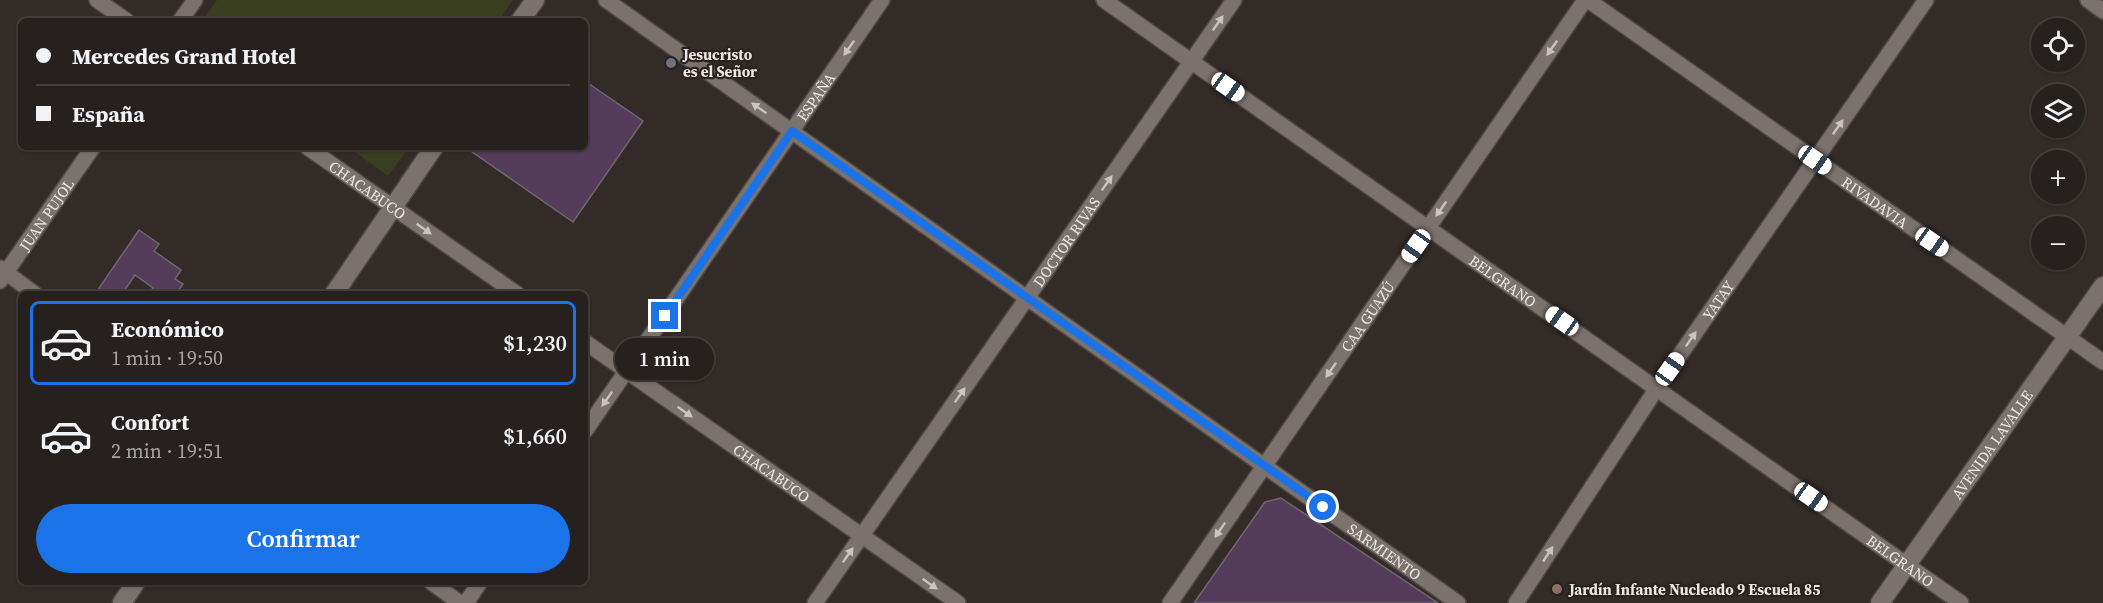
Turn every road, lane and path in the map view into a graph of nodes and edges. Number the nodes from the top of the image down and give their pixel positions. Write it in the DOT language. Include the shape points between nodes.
graph roads {
  1 [pos="97,0"];
  2 [pos="195,0"];
  3 [pos="535,0"];
  4 [pos="606,0"];
  5 [pos="882,0"];
  6 [pos="1104,0"];
  7 [pos="1234,0"];
  8 [pos="1586,0"];
  9 [pos="1926,0"];
  10 [pos="2088,0"];
  11 [pos="2103,11"];
  12 [pos="123,18"];
  13 [pos="182,18"];
  14 [pos="522,18"];
  15 [pos="1192,62"];
  16 [pos="792,131"];
  17 [pos="91,150"];
  18 [pos="311,150"];
  19 [pos="432,150"];
  20 [pos="1815,160"];
  21 [pos="393,207"];
  22 [pos="1428,228"];
  23 [pos="2,274"];
  24 [pos="2103,286"];
  25 [pos="30,291"];
  26 [pos="336,291"];
  27 [pos="513,291"];
  28 [pos="1027,298"];
  29 [pos="2067,337"];
  30 [pos="588,344"];
  31 [pos="2103,362"];
  32 [pos="627,371"];
  33 [pos="1657,388"];
  34 [pos="588,427"];
  35 [pos="1265,466"];
  36 [pos="862,536"];
  37 [pos="1908,564"];
  38 [pos="134,585"];
  39 [pos="435,585"];
  40 [pos="478,585"];
  41 [pos="122,603"];
  42 [pos="460,603"];
  43 [pos="466,603"];
  44 [pos="815,603"];
  45 [pos="958,603"];
  46 [pos="1170,603"];
  47 [pos="1458,603"];
  48 [pos="1516,603"];
  49 [pos="1880,603"];
  50 [pos="1960,603"];
  1 -- 12 [label="street"];
  2 -- 13 [label="street"];
  3 -- 14 [label="street"];
  16 -- 4 [label="street, SARMIENTO, one-way"];
  5 -- 16 [label="street, ESPAÑA, one-way"];
  6 -- 15 [label="street, BELGRANO"];
  15 -- 7 [label="street, DOCTOR RIVAS, one-way"];
  8 -- 20 [label="street, RIVADAVIA"];
  8 -- 22 [label="street, CAA GUAZÚ, one-way"];
  20 -- 9 [label="street, YATAY, one-way"];
  10 -- 11 [label="street"];
  15 -- 22 [label="street, BELGRANO"];
  28 -- 15 [label="street, DOCTOR RIVAS, one-way"];
  16 -- 28 [label="street, SARMIENTO"];
  16 -- 32 [label="street, ESPAÑA"];
  17 -- 23 [label="street, JUAN PUJOL"];
  18 -- 21 [label="street, CHACABUCO"];
  19 -- 21 [label="street"];
  20 -- 29 [label="street, RIVADAVIA"];
  33 -- 20 [label="street, YATAY, one-way"];
  21 -- 26 [label="street"];
  21 -- 27 [label="street, CHACABUCO, one-way"];
  22 -- 33 [label="street, BELGRANO"];
  22 -- 35 [label="street, CAA GUAZÚ, one-way"];
  23 -- 25 [label="street"];
  24 -- 29 [label="street, AVENIDA LAVALLE"];
  28 -- 35 [label="street, SARMIENTO"];
  36 -- 28 [label="street, DOCTOR RIVAS, one-way"];
  29 -- 31 [label="street, RIVADAVIA"];
  29 -- 37 [label="street, AVENIDA LAVALLE"];
  30 -- 32 [label="street, CHACABUCO"];
  32 -- 34 [label="street, ESPAÑA, one-way"];
  32 -- 36 [label="street, CHACABUCO, one-way"];
  33 -- 37 [label="street, BELGRANO"];
  48 -- 33 [label="street, YATAY, one-way"];
  35 -- 46 [label="street, CAA GUAZÚ, one-way"];
  35 -- 47 [label="street, SARMIENTO"];
  44 -- 36 [label="street, DOCTOR RIVAS, one-way"];
  36 -- 45 [label="street, CHACABUCO, one-way"];
  37 -- 49 [label="street, AVENIDA LAVALLE"];
  37 -- 50 [label="street, BELGRANO"];
  38 -- 41 [label="street"];
  39 -- 42 [label="street"];
  40 -- 43 [label="street"];
}
